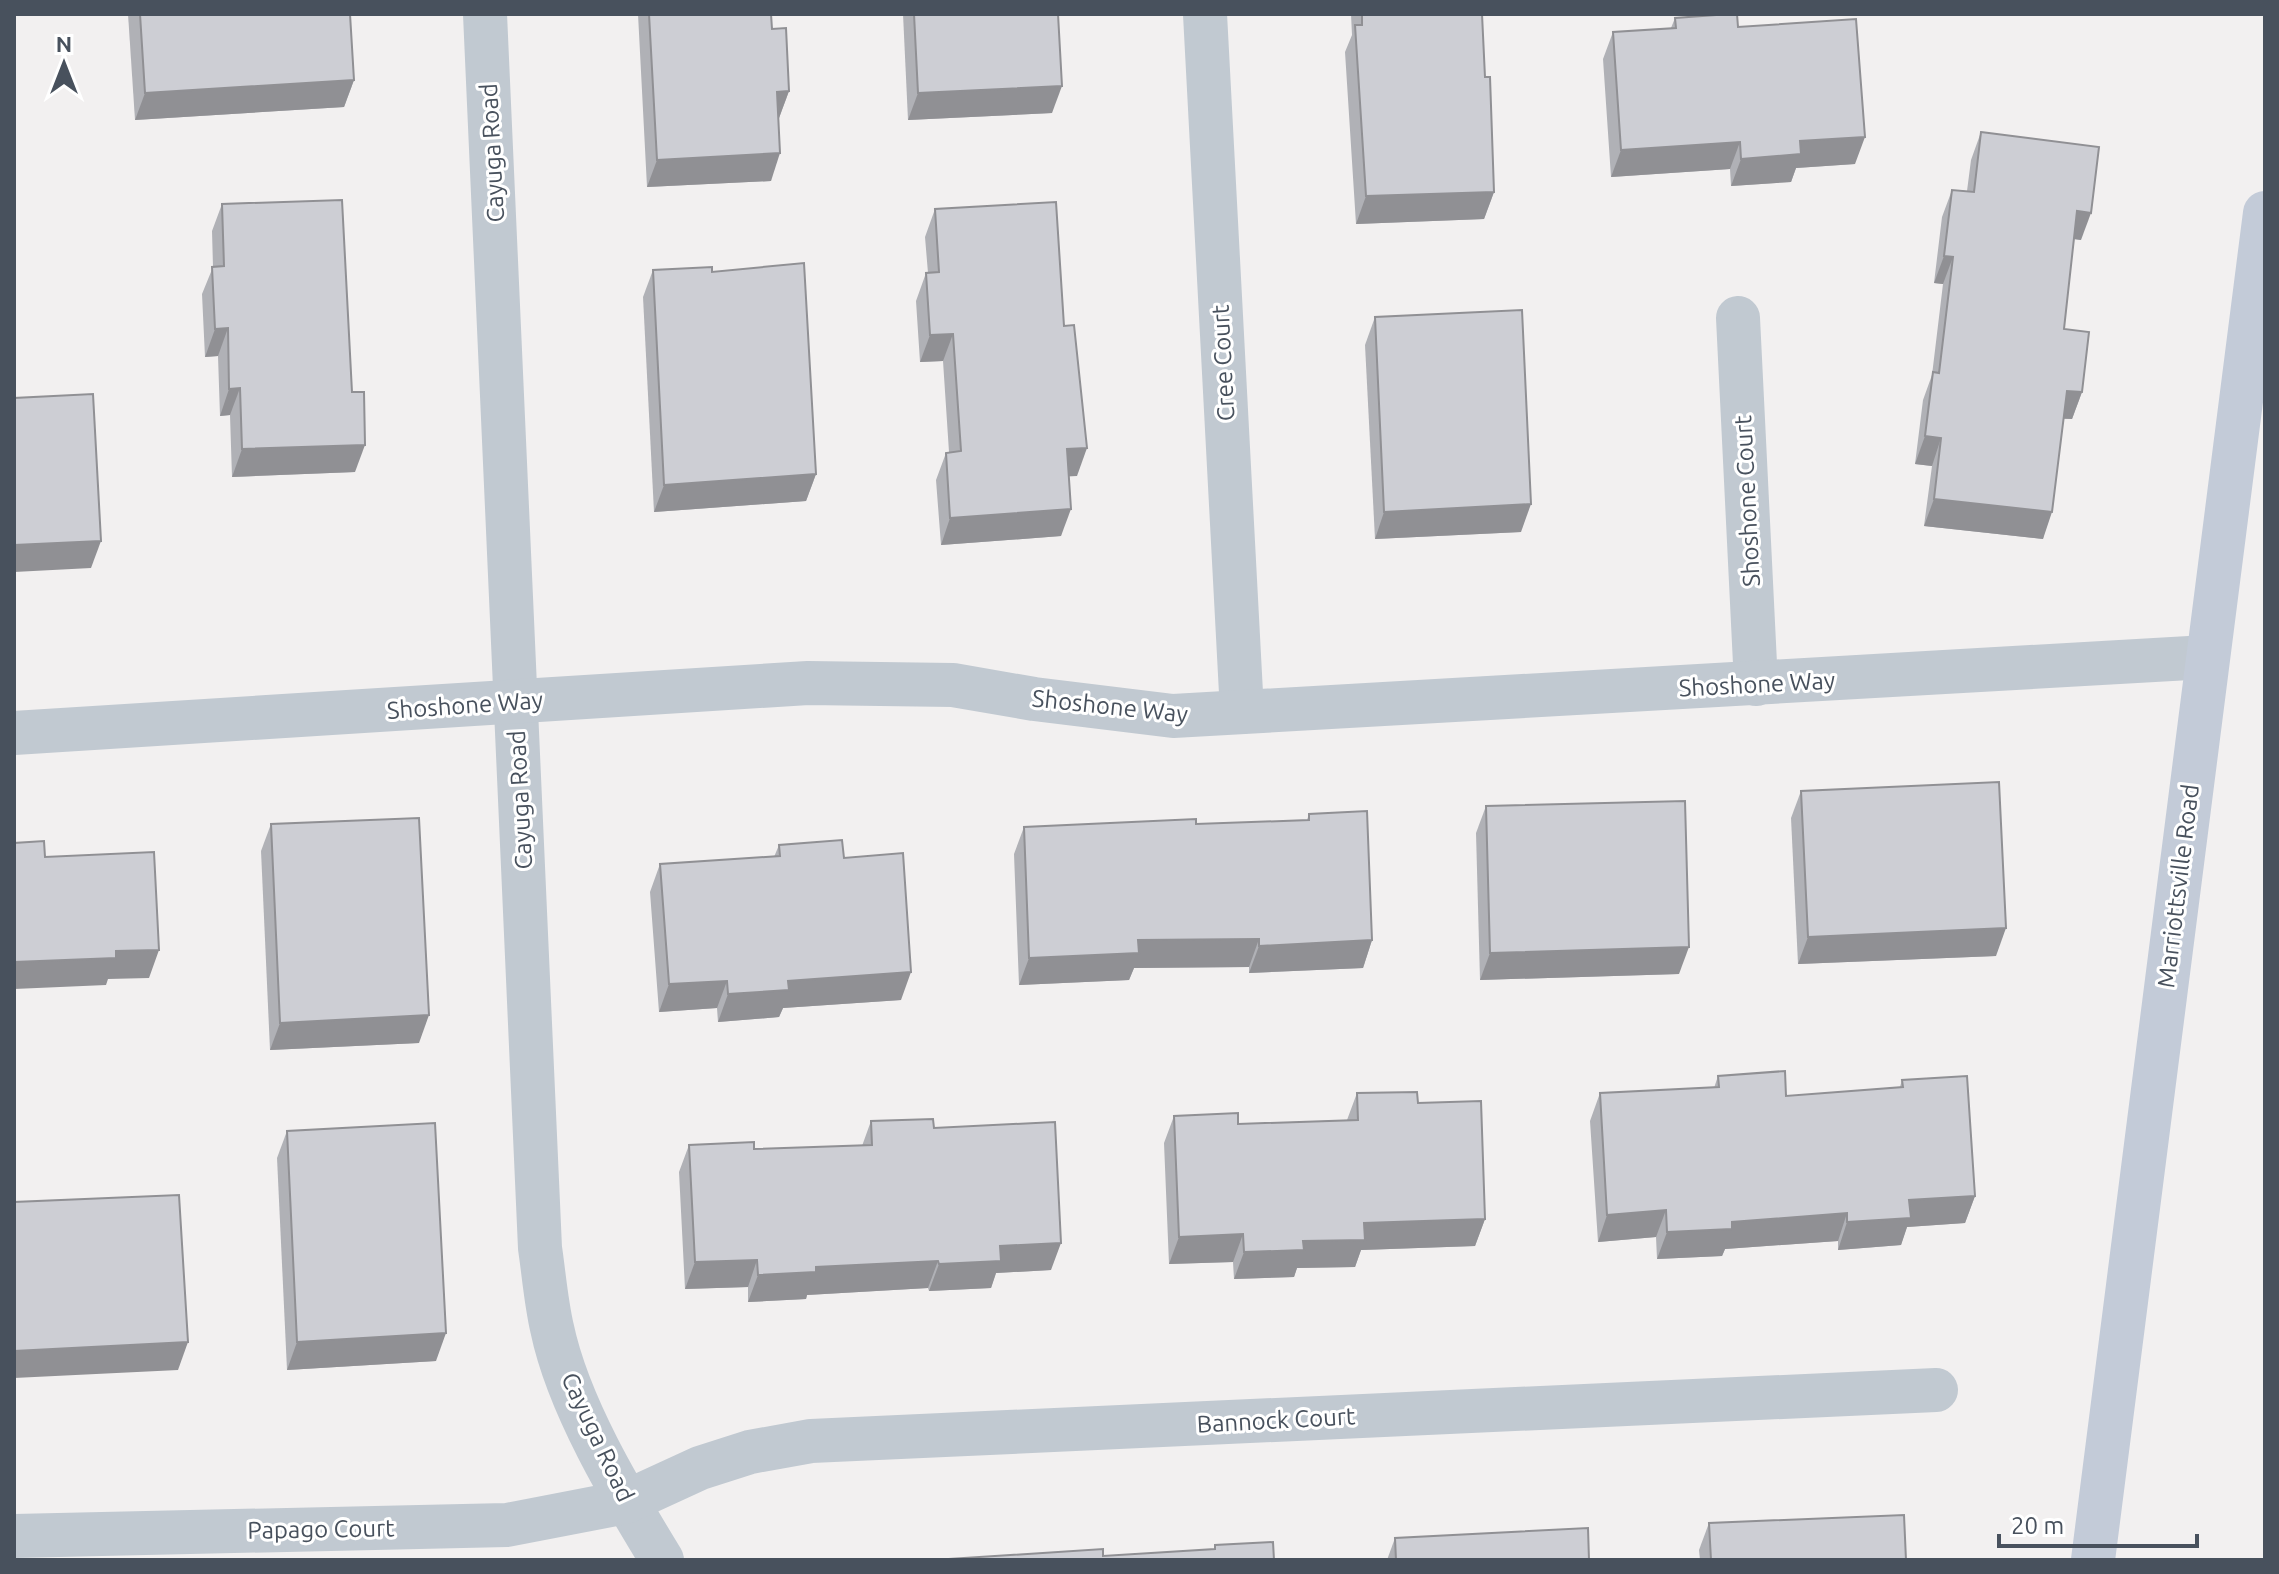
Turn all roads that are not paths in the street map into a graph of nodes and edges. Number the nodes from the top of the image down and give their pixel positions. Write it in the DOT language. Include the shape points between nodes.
graph roads {
  1 [pos="485,14"];
  2 [pos="1205,14"];
  3 [pos="2265,213"];
  4 [pos="1738,318"];
  5 [pos="2207,657"];
  6 [pos="1756,684"];
  7 [pos="516,701"];
  8 [pos="1242,712"];
  9 [pos="14,733"];
  10 [pos="1936,1390"];
  11 [pos="626,1502"];
  12 [pos="14,1536"];
  13 [pos="662,1560"];
  14 [pos="2093,1560"];
  1 -- 7 [label="street, Cayuga Road"];
  2 -- 8 [label="street, Cree Court"];
  3 -- 5 [label="main road, Marriottsville Road"];
  4 -- 6 [label="street, Shoshone Court"];
  5 -- 6 [label="street, Shoshone Way"];
  5 -- 14 [label="main road, Marriottsville Road"];
  6 -- 8 [label="street, Shoshone Way"];
  7 -- 8 [label="street, Shoshone Way" via="888,683 953,685 1160,715"];
  7 -- 9 [label="street, Shoshone Way"];
  7 -- 11 [label="street, Cayuga Road" via="540,1248 552,1330 582,1412"];
  10 -- 11 [label="street, Bannock Court" via="811,1441 700,1468"];
  11 -- 12 [label="street, Papago Court" via="507,1525"];
  11 -- 13 [label="street, Cayuga Road"];
}
